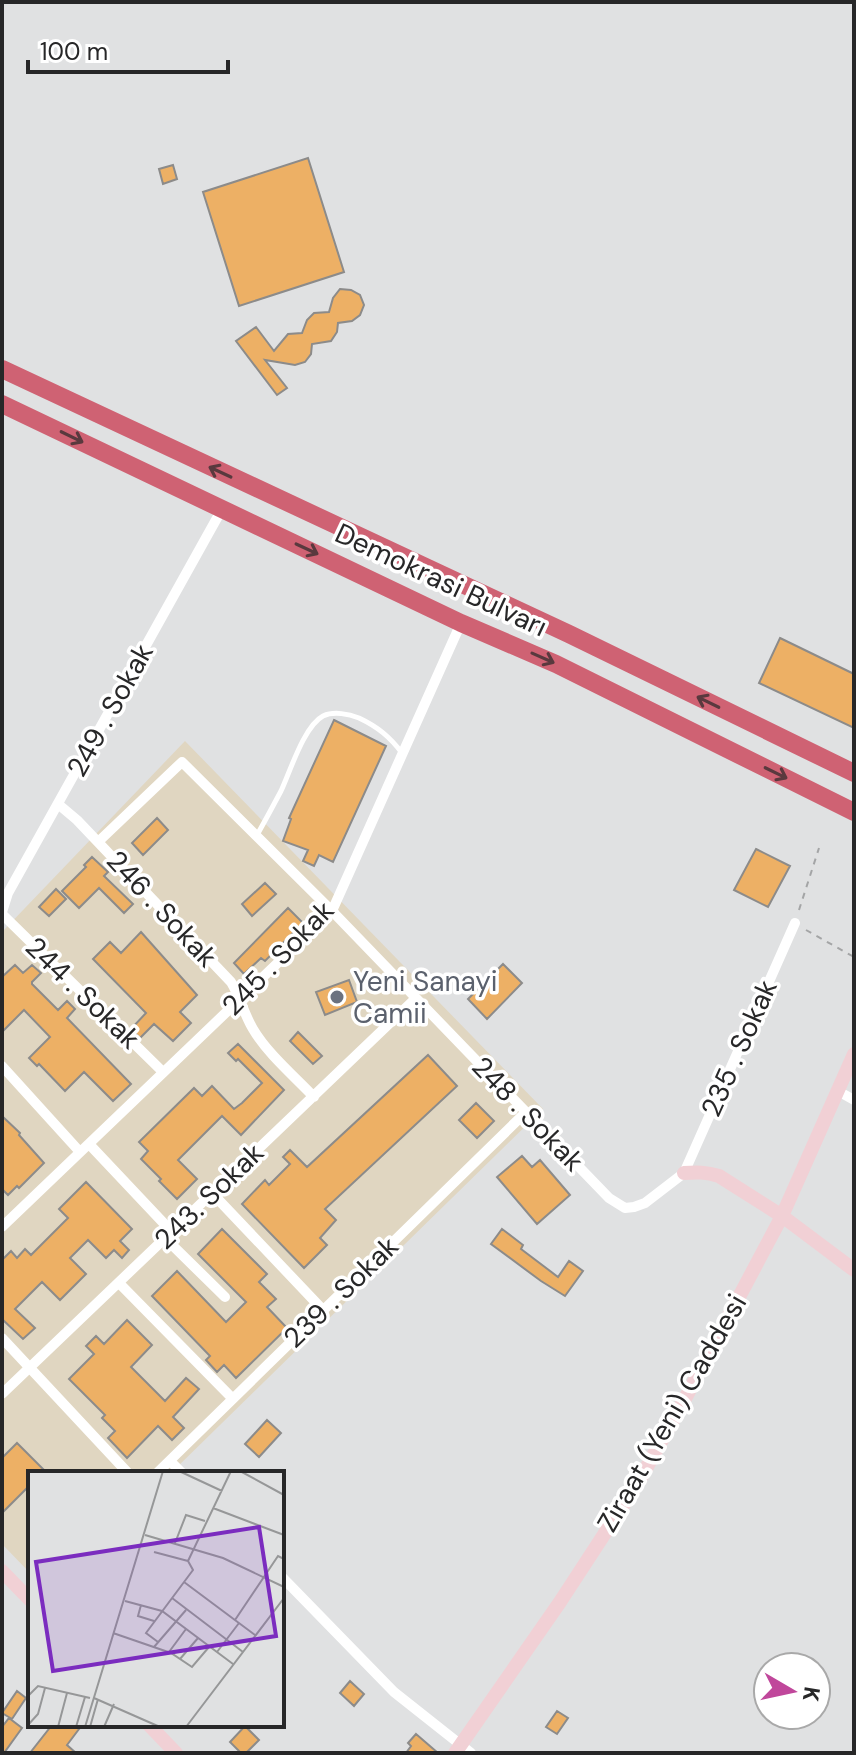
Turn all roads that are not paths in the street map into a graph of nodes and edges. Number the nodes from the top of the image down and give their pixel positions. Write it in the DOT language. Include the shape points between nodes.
graph roads {
  1 [pos="2,369"];
  2 [pos="2,404"];
  3 [pos="222,509"];
  4 [pos="461,623"];
  5 [pos="402,754"];
  6 [pos="854,773"];
  7 [pos="58,804"];
  8 [pos="854,812"];
  9 [pos="257,836"];
  10 [pos="98,842"];
  11 [pos="332,911"];
  12 [pos="2,913"];
  13 [pos="795,923"];
  14 [pos="416,998"];
  15 [pos="240,999"];
  16 [pos="854,1054"];
  17 [pos="2,1066"];
  18 [pos="163,1072"];
  19 [pos="838,1091"];
  20 [pos="314,1097"];
  21 [pos="854,1100"];
  22 [pos="526,1112"];
  23 [pos="84,1148"];
  24 [pos="684,1173"];
  25 [pos="212,1193"];
  26 [pos="782,1216"];
  27 [pos="2,1227"];
  28 [pos="169,1235"];
  29 [pos="854,1270"];
  30 [pos="119,1283"];
  31 [pos="225,1297"];
  32 [pos="323,1310"];
  33 [pos="2,1338"];
  34 [pos="30,1367"];
  35 [pos="2,1394"];
  36 [pos="232,1398"];
  37 [pos="170,1461"];
  38 [pos="126,1471"];
  39 [pos="159,1471"];
  40 [pos="180,1471"];
  41 [pos="2,1571"];
  42 [pos="284,1579"];
  43 [pos="28,1597"];
  44 [pos="151,1727"];
  45 [pos="463,1750"];
  46 [pos="176,1753"];
  6 -- 1 [label="highway, Demokrasi Bulvarı, one-way"];
  2 -- 3 [label="highway, Demokrasi Bulvarı, one-way"];
  3 -- 4 [label="highway, Demokrasi Bulvarı, one-way"];
  3 -- 7 [label="street, 249 . Sokak"];
  4 -- 5 [label="street, 245 . Sokak"];
  4 -- 8 [label="highway, Demokrasi Bulvarı, one-way" via="556,664"];
  5 -- 9 [label="lane" via="367,722 347,714 324,716 305,738"];
  5 -- 11 [label="street, 245 . Sokak"];
  7 -- 10 [label="street, 246 . Sokak"];
  7 -- 12 [label="street, 249 . Sokak"];
  9 -- 10 [label="street, 248 . Sokak" via="182,762"];
  9 -- 11 [label="street, 248 . Sokak"];
  10 -- 15 [label="street, 246 . Sokak" via="231,982"];
  11 -- 14 [label="street, 248 . Sokak"];
  11 -- 15 [label="street, 245 . Sokak"];
  12 -- 18 [label="street, 244 . Sokak"];
  13 -- 24 [label="street, 235 . Sokak"];
  14 -- 20 [label="street, 243. Sokak"];
  14 -- 22 [label="street, 248 . Sokak"];
  15 -- 18 [label="street, 245 . Sokak"];
  15 -- 20 [label="street, 246 . Sokak" via="260,1040"];
  16 -- 19 [label="street, Ziraat (Yeni) Caddesi"];
  17 -- 23 [label="street"];
  18 -- 23 [label="street, 245 . Sokak"];
  19 -- 21 [label="street"];
  19 -- 26 [label="street, Ziraat (Yeni) Caddesi"];
  20 -- 25 [label="street, 243. Sokak"];
  22 -- 24 [label="street, 248 . Sokak" via="625,1208 645,1203"];
  22 -- 32 [label="street, 239 . Sokak"];
  23 -- 27 [label="street, 245 . Sokak"];
  23 -- 28 [label="street"];
  24 -- 26 [label="street" via="719,1176"];
  25 -- 28 [label="street, 243. Sokak"];
  25 -- 32 [label="street"];
  26 -- 29 [label="street"];
  26 -- 45 [label="street, Ziraat (Yeni) Caddesi" via="639,1481"];
  28 -- 30 [label="street, 243. Sokak"];
  28 -- 31 [label="street"];
  30 -- 34 [label="street, 243. Sokak"];
  30 -- 36 [label="street"];
  32 -- 36 [label="street, 239 . Sokak"];
  33 -- 34 [label="street"];
  34 -- 35 [label="street, 243. Sokak"];
  34 -- 38 [label="street"];
  36 -- 37 [label="street, 239 . Sokak"];
  37 -- 39 [label="street, 239 . Sokak"];
  37 -- 40 [label="street"];
  41 -- 43 [label="street"];
  42 -- 45 [label="street" via="394,1692"];
  44 -- 46 [label="street"];
}
